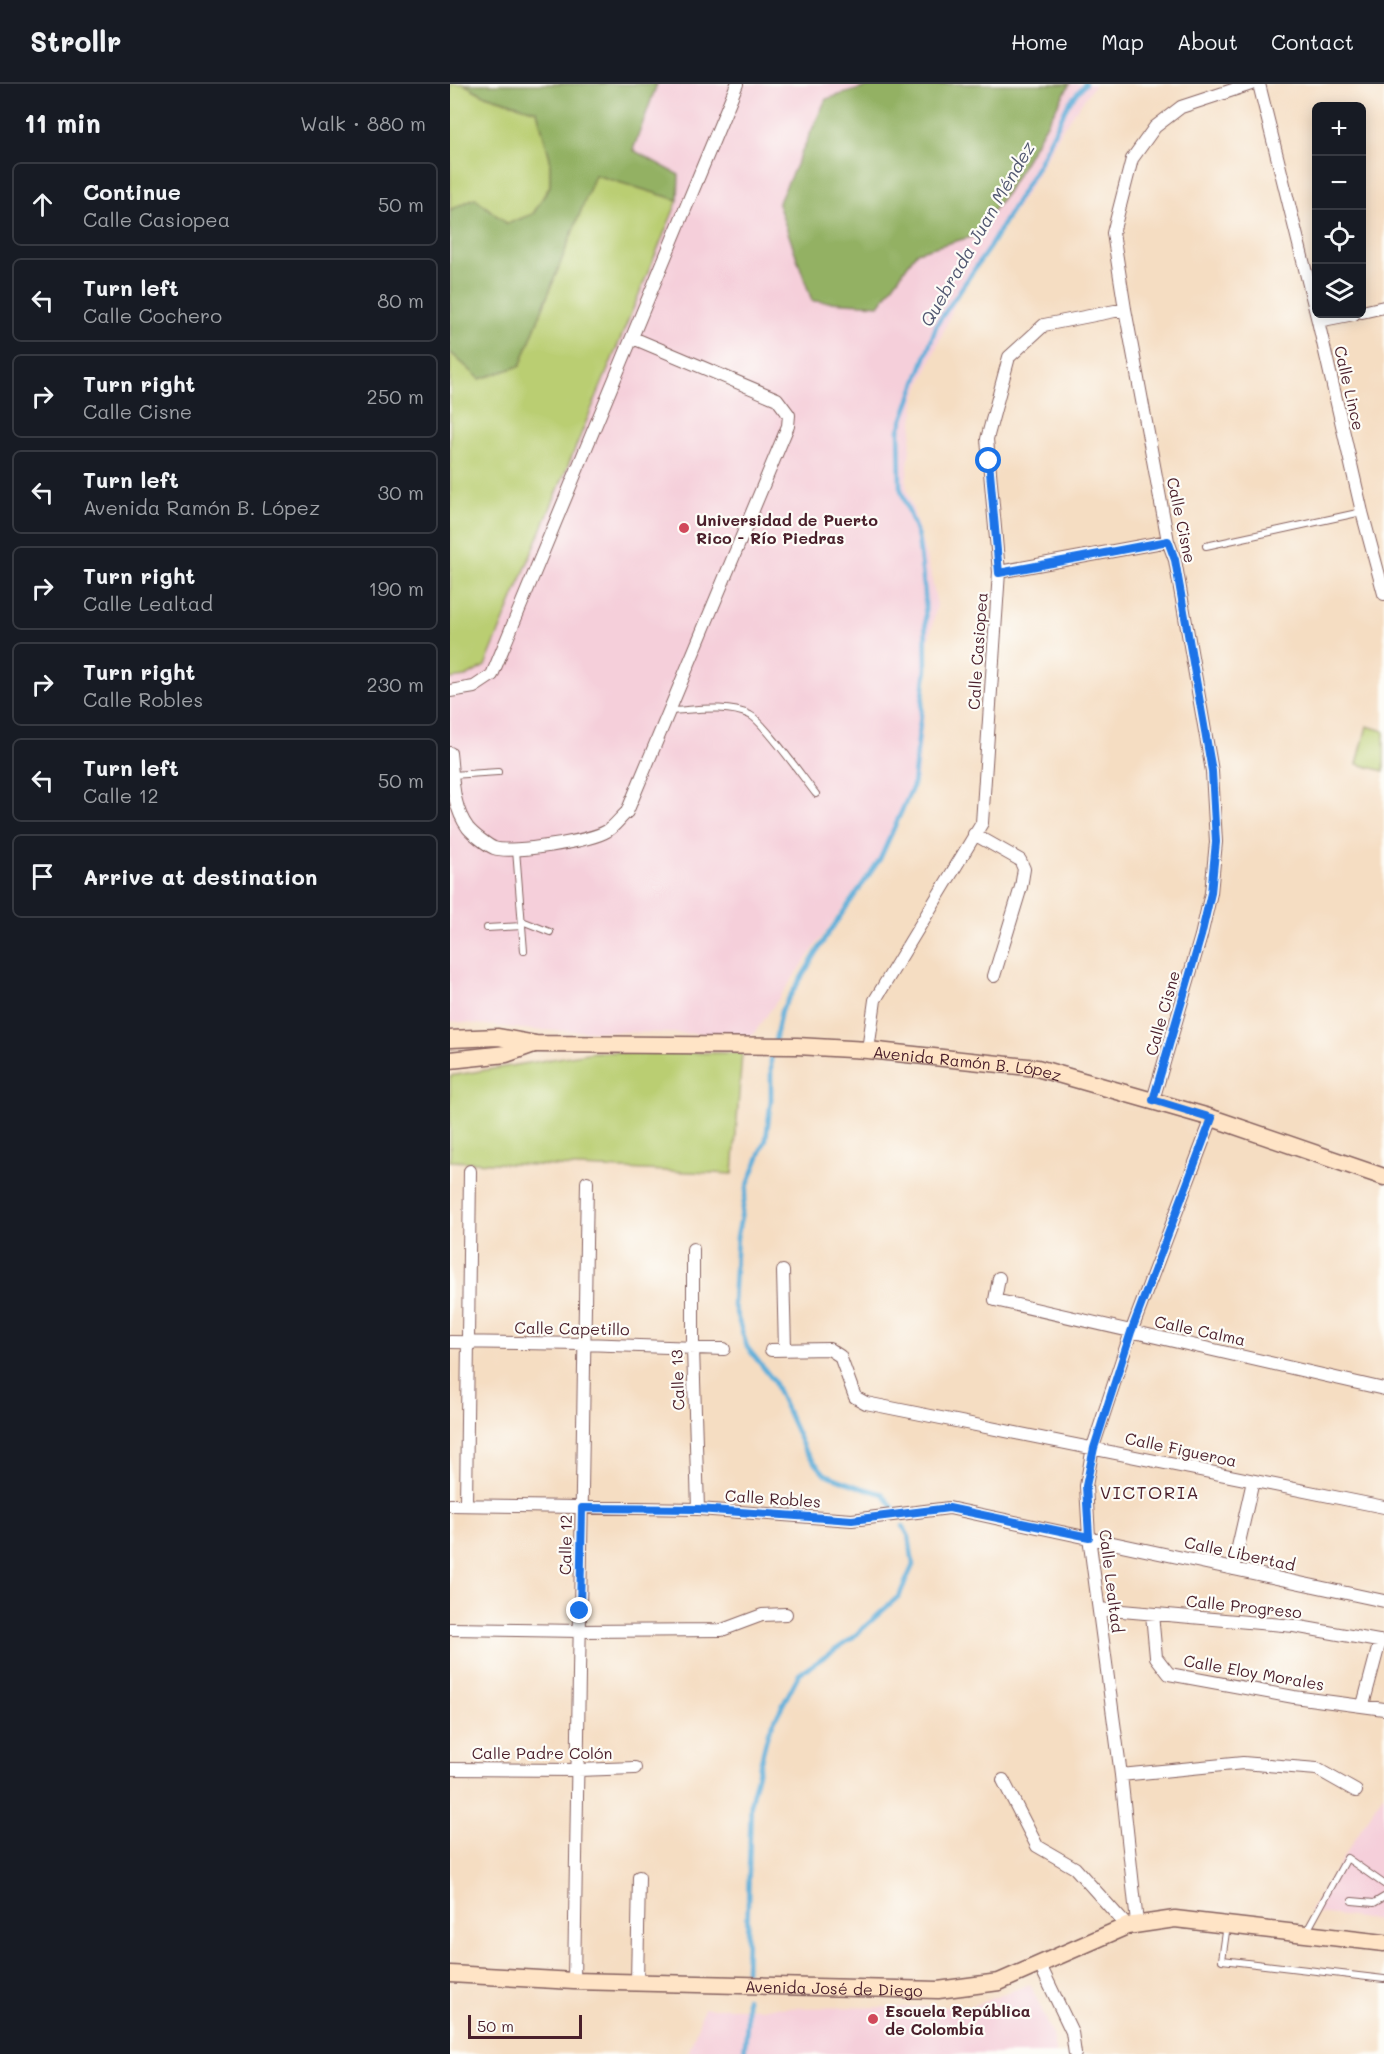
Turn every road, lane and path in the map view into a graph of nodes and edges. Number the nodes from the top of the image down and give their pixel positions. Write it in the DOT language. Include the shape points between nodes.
graph roads {
  1 [pos="737,84"];
  2 [pos="1251,84"];
  3 [pos="1259,84"];
  4 [pos="1384,307"];
  5 [pos="1125,309"];
  6 [pos="1366,311"];
  7 [pos="1333,318"];
  8 [pos="1318,321"];
  9 [pos="633,338"];
  10 [pos="1362,512"];
  11 [pos="1168,541"];
  12 [pos="1206,546"];
  13 [pos="999,573"];
  14 [pos="1384,594"];
  15 [pos="450,691"];
  16 [pos="670,711"];
  17 [pos="450,753"];
  18 [pos="498,772"];
  19 [pos="452,775"];
  20 [pos="816,794"];
  21 [pos="974,834"];
  22 [pos="516,849"];
  23 [pos="522,923"];
  24 [pos="487,928"];
  25 [pos="550,932"];
  26 [pos="524,951"];
  27 [pos="993,976"];
  28 [pos="450,1039"];
  29 [pos="536,1044"];
  30 [pos="868,1050"];
  31 [pos="450,1059"];
  32 [pos="1153,1100"];
  33 [pos="1212,1118"];
  34 [pos="470,1170"];
  35 [pos="1384,1177"];
  36 [pos="586,1182"];
  37 [pos="693,1249"];
  38 [pos="783,1271"];
  39 [pos="999,1278"];
  40 [pos="1131,1332"];
  41 [pos="450,1342"];
  42 [pos="467,1342"];
  43 [pos="583,1344"];
  44 [pos="693,1348"];
  45 [pos="724,1349"];
  46 [pos="785,1349"];
  47 [pos="771,1350"];
  48 [pos="1384,1389"];
  49 [pos="1094,1448"];
  50 [pos="1253,1481"];
  51 [pos="450,1505"];
  52 [pos="465,1505"];
  53 [pos="1384,1507"];
  54 [pos="582,1508"];
  55 [pos="698,1509"];
  56 [pos="1089,1537"];
  57 [pos="1233,1569"];
  58 [pos="1384,1601"];
  59 [pos="1099,1609"];
  60 [pos="786,1614"];
  61 [pos="1152,1614"];
  62 [pos="450,1629"];
  63 [pos="580,1631"];
  64 [pos="1382,1642"];
  65 [pos="1363,1705"];
  66 [pos="1384,1709"];
  67 [pos="635,1768"];
  68 [pos="450,1769"];
  69 [pos="578,1770"];
  70 [pos="1121,1775"];
  71 [pos="1003,1780"];
  72 [pos="1356,1791"];
  73 [pos="639,1876"];
  74 [pos="1384,1884"];
  75 [pos="1384,1898"];
  76 [pos="1352,1901"];
  77 [pos="1132,1925"];
  78 [pos="1227,1925"];
  79 [pos="1306,1934"];
  80 [pos="1384,1943"];
  81 [pos="1040,1965"];
  82 [pos="450,1974"];
  83 [pos="1384,1979"];
  84 [pos="574,1981"];
  85 [pos="637,1982"];
  86 [pos="1076,2054"];
  1 -- 9 [label="street"];
  2 -- 5 [label="street, Calle Cisne" via="1181,107 1155,127 1132,159 1113,232"];
  3 -- 8 [label="street, Calle Lince"];
  4 -- 6 [label="street"];
  5 -- 11 [label="street, Calle Cisne"];
  5 -- 13 [label="street, Calle Casiopea" via="1044,326 1009,357 987,439"];
  7 -- 8 [label="street"];
  8 -- 10 [label="street, Calle Lince"];
  9 -- 15 [label="street" via="492,675 474,687"];
  9 -- 16 [label="street" via="777,399 789,415 788,426"];
  10 -- 12 [label="lane"];
  10 -- 14 [label="street, Calle Lince"];
  11 -- 13 [label="street"];
  11 -- 32 [label="street, Calle Cisne" via="1175,560 1212,771 1216,842 1211,893 1201,936"];
  13 -- 21 [label="street, Calle Casiopea" via="981,823"];
  16 -- 20 [label="lane" via="730,709 752,716"];
  16 -- 22 [label="street" via="627,812 606,832"];
  17 -- 19 [label="street"];
  18 -- 19 [label="lane"];
  19 -- 22 [label="street" via="455,804 469,829 494,848"];
  21 -- 27 [label="street" via="1020,860 1024,870"];
  21 -- 30 [label="street, Calle Casiopea" via="875,1000"];
  22 -- 23 [label="lane"];
  23 -- 24 [label="lane"];
  23 -- 25 [label="lane"];
  23 -- 26 [label="lane"];
  28 -- 29 [label="street, Avenida Ramón B. López" via="498,1037"];
  29 -- 30 [label="street, Avenida Ramón B. López"];
  29 -- 31 [label="street, Avenida Ramón B. López" via="506,1054"];
  30 -- 32 [label="street, Avenida Ramón B. López" via="1037,1068"];
  32 -- 33 [label="street, Avenida Ramón B. López"];
  33 -- 35 [label="street, Avenida Ramón B. López"];
  33 -- 40 [label="street, Calle Lealtad"];
  34 -- 42 [label="street"];
  36 -- 43 [label="street, Calle 12"];
  37 -- 44 [label="street, Calle 13"];
  38 -- 46 [label="street"];
  39 -- 40 [label="street, Calle Calma" via="995,1300"];
  40 -- 48 [label="street, Calle Calma"];
  40 -- 49 [label="street, Calle Lealtad"];
  41 -- 42 [label="street, Calle Capetillo"];
  42 -- 43 [label="street, Calle Capetillo"];
  42 -- 52 [label="street"];
  43 -- 44 [label="street, Calle Capetillo"];
  43 -- 54 [label="street, Calle 12"];
  44 -- 45 [label="street, Calle Capetillo"];
  44 -- 55 [label="street, Calle 13"];
  46 -- 47 [label="street"];
  46 -- 49 [label="street, Calle Figueroa" via="829,1349 840,1356 855,1397 866,1402"];
  49 -- 50 [label="street, Calle Figueroa"];
  49 -- 56 [label="street, Calle Lealtad" via="1086,1486"];
  50 -- 53 [label="street, Calle Figueroa"];
  50 -- 57 [label="street"];
  51 -- 52 [label="street, Calle Robles"];
  52 -- 54 [label="street, Calle Robles"];
  54 -- 55 [label="street, Calle Robles"];
  54 -- 63 [label="street, Calle 12"];
  55 -- 56 [label="street, Calle Robles" via="852,1520 949,1508"];
  56 -- 57 [label="street, Calle Libertad"];
  56 -- 59 [label="street, Calle Lealtad"];
  57 -- 58 [label="street, Calle Libertad"];
  59 -- 61 [label="street, Calle Progreso"];
  59 -- 70 [label="street, Calle Lealtad"];
  60 -- 63 [label="street" via="762,1615 722,1630"];
  61 -- 64 [label="street, Calle Progreso" via="1294,1626"];
  61 -- 65 [label="street, Calle Eloy Morales" via="1156,1657 1169,1674"];
  62 -- 63 [label="street"];
  63 -- 69 [label="street, Calle 12"];
  64 -- 65 [label="street"];
  65 -- 66 [label="street, Calle Eloy Morales"];
  67 -- 69 [label="street, Calle Padre Colón"];
  68 -- 69 [label="street, Calle Padre Colón"];
  69 -- 84 [label="street, Calle 12"];
  70 -- 72 [label="street" via="1242,1763 1317,1768"];
  70 -- 77 [label="street, Calle Lealtad"];
  71 -- 77 [label="street" via="1037,1846 1074,1868"];
  73 -- 85 [label="street"];
  74 -- 79 [label="lane" via="1347,1858"];
  75 -- 76 [label="lane" via="1374,1903"];
  77 -- 78 [label="street, Avenida José de Diego" via="1175,1919"];
  77 -- 81 [label="street, Avenida José de Diego"];
  78 -- 79 [label="street, Avenida José de Diego"];
  78 -- 83 [label="lane" via="1222,1960"];
  79 -- 80 [label="street, Avenida José de Diego"];
  81 -- 85 [label="street, Avenida José de Diego" via="999,1982 938,1990"];
  81 -- 86 [label="street" via="1072,2032"];
  82 -- 84 [label="street, Avenida José de Diego"];
  84 -- 85 [label="street, Avenida José de Diego"];
}
